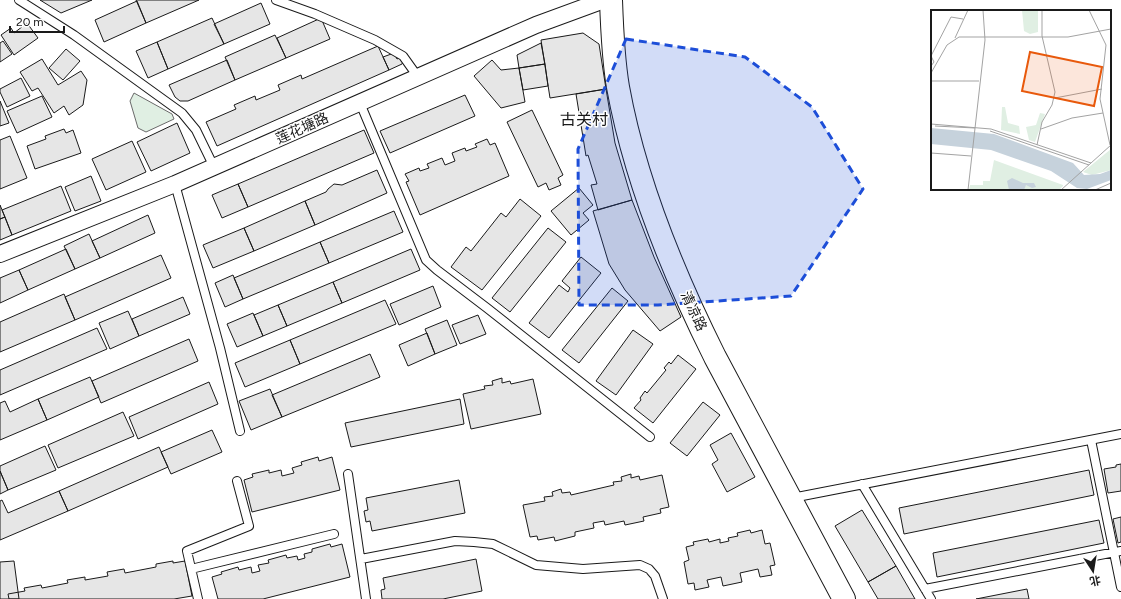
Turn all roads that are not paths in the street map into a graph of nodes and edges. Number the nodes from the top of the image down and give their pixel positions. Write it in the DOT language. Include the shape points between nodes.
graph roads {
  1 [pos="19,0"];
  2 [pos="276,0"];
  3 [pos="604,0"];
  4 [pos="611,0"];
  5 [pos="418,77"];
  6 [pos="360,103"];
  7 [pos="214,167"];
  8 [pos="175,184"];
  9 [pos="0,254"];
  10 [pos="240,431"];
  11 [pos="1121,434"];
  12 [pos="650,437"];
  13 [pos="1091,440"];
  14 [pos="348,474"];
  15 [pos="236,481"];
  16 [pos="862,484"];
  17 [pos="791,498"];
  18 [pos="334,534"];
  19 [pos="1117,551"];
  20 [pos="361,559"];
  21 [pos="191,569"];
  22 [pos="1121,587"];
  23 [pos="925,590"];
  24 [pos="198,599"];
  25 [pos="366,599"];
  26 [pos="663,599"];
  27 [pos="844,599"];
  28 [pos="931,599"];
  1 -- 7 [label="lane" via="74,35 182,112 196,130"];
  2 -- 5 [label="lane" via="375,40 403,56"];
  3 -- 5 [label="street, 莲花塘路" via="536,25"];
  4 -- 17 [label="street, 清凉路" via="614,57 624,117 660,232 696,318"];
  5 -- 6 [label="street, 莲花塘路"];
  6 -- 7 [label="street, 莲花塘路"];
  6 -- 12 [label="lane" via="426,260"];
  7 -- 8 [label="street, 莲花塘路"];
  8 -- 9 [label="street, 莲花塘路"];
  8 -- 10 [label="lane"];
  11 -- 13 [label="lane"];
  13 -- 16 [label="lane"];
  13 -- 19 [label="lane"];
  14 -- 20 [label="lane"];
  15 -- 21 [label="lane" via="249,526 187,551"];
  16 -- 17 [label="lane"];
  16 -- 23 [label="lane"];
  17 -- 27 [label="street, 清凉路"];
  18 -- 21 [label="lane"];
  19 -- 22 [label="lane"];
  19 -- 23 [label="lane"];
  20 -- 25 [label="lane"];
  20 -- 26 [label="lane" via="455,541 493,544 536,565 583,569 640,565 649,569 655,576"];
  21 -- 24 [label="lane"];
  23 -- 28 [label="lane"];
}
